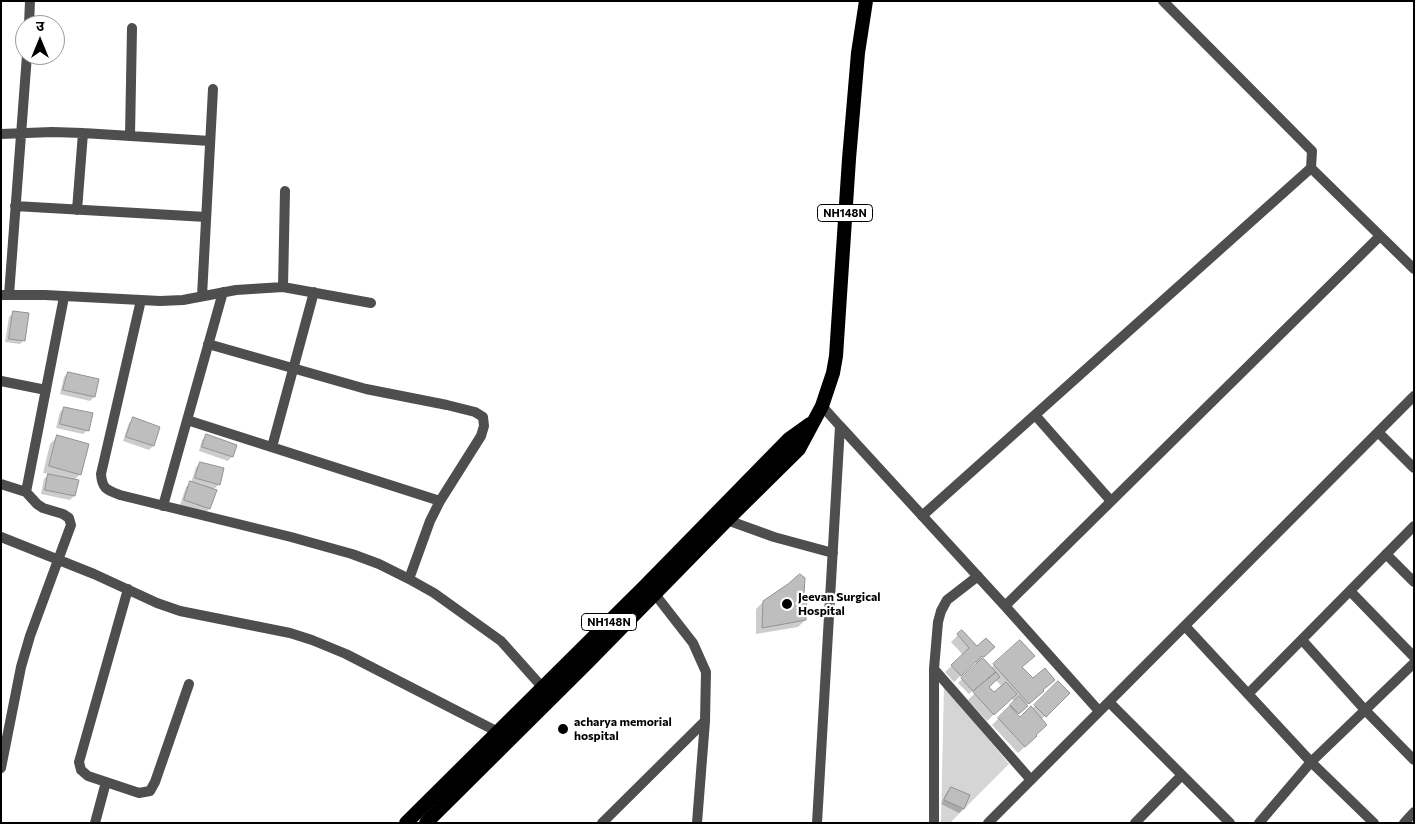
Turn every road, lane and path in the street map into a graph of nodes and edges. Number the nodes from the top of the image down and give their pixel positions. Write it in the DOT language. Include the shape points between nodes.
graph roads {
  1 [pos="30,1"];
  2 [pos="866,1"];
  3 [pos="1163,1"];
  4 [pos="29,15"];
  5 [pos="132,28"];
  6 [pos="26,65"];
  7 [pos="213,89"];
  8 [pos="82,133"];
  9 [pos="1,134"];
  10 [pos="21,134"];
  11 [pos="130,136"];
  12 [pos="210,141"];
  13 [pos="1312,168"];
  14 [pos="285,190"];
  15 [pos="15,206"];
  16 [pos="77,210"];
  17 [pos="206,217"];
  18 [pos="1380,236"];
  19 [pos="1414,269"];
  20 [pos="283,287"];
  21 [pos="223,292"];
  22 [pos="314,292"];
  23 [pos="5,295"];
  24 [pos="64,296"];
  25 [pos="202,296"];
  26 [pos="141,300"];
  27 [pos="371,303"];
  28 [pos="208,344"];
  29 [pos="294,369"];
  30 [pos="1,381"];
  31 [pos="46,390"];
  32 [pos="1414,396"];
  33 [pos="822,406"];
  34 [pos="1035,415"];
  35 [pos="187,420"];
  36 [pos="813,422"];
  37 [pos="840,426"];
  38 [pos="1378,432"];
  39 [pos="272,447"];
  40 [pos="1414,468"];
  41 [pos="1,484"];
  42 [pos="26,492"];
  43 [pos="440,501"];
  44 [pos="1111,501"];
  45 [pos="163,506"];
  46 [pos="922,516"];
  47 [pos="727,520"];
  48 [pos="1414,526"];
  49 [pos="1,537"];
  50 [pos="833,553"];
  51 [pos="1386,554"];
  52 [pos="58,559"];
  53 [pos="978,576"];
  54 [pos="409,578"];
  55 [pos="1414,582"];
  56 [pos="128,590"];
  57 [pos="1350,591"];
  58 [pos="654,593"];
  59 [pos="1005,606"];
  60 [pos="1185,626"];
  61 [pos="1302,640"];
  62 [pos="1414,657"];
  63 [pos="1414,662"];
  64 [pos="934,669"];
  65 [pos="189,684"];
  66 [pos="543,688"];
  67 [pos="1248,694"];
  68 [pos="1109,702"];
  69 [pos="1365,710"];
  70 [pos="1098,711"];
  71 [pos="705,721"];
  72 [pos="498,732"];
  73 [pos="1414,760"];
  74 [pos="1311,762"];
  75 [pos="1,768"];
  76 [pos="1182,775"];
  77 [pos="1031,780"];
  78 [pos="106,782"];
  79 [pos="1414,812"];
  80 [pos="815,821"];
  81 [pos="96,823"];
  82 [pos="406,823"];
  83 [pos="426,823"];
  84 [pos="602,823"];
  85 [pos="698,823"];
  86 [pos="934,823"];
  87 [pos="988,823"];
  88 [pos="1135,823"];
  89 [pos="1230,823"];
  90 [pos="1259,823"];
  91 [pos="1374,823"];
  92 [pos="1404,823"];
  1 -- 4 [label="street"];
  2 -- 33 [label="highway, NH148N" via="857,63 836,356"];
  3 -- 13 [label="street" via="1312,152"];
  5 -- 11 [label="street"];
  6 -- 10 [label="street"];
  7 -- 12 [label="street"];
  8 -- 10 [label="street"];
  8 -- 11 [label="street"];
  8 -- 16 [label="street"];
  9 -- 10 [label="street"];
  10 -- 15 [label="street"];
  11 -- 12 [label="street"];
  12 -- 17 [label="street"];
  13 -- 18 [label="street"];
  13 -- 34 [label="street"];
  14 -- 20 [label="street"];
  15 -- 16 [label="street"];
  15 -- 23 [label="street"];
  16 -- 17 [label="street"];
  17 -- 25 [label="street"];
  18 -- 19 [label="street"];
  18 -- 44 [label="street"];
  20 -- 21 [label="street"];
  20 -- 22 [label="street"];
  21 -- 25 [label="street"];
  21 -- 28 [label="street"];
  22 -- 27 [label="street"];
  22 -- 29 [label="street"];
  23 -- 24 [label="street"];
  24 -- 26 [label="street"];
  24 -- 31 [label="street"];
  25 -- 26 [label="street" via="183,300"];
  26 -- 45 [label="street" via="101,474 102,484 120,495"];
  28 -- 29 [label="street"];
  28 -- 35 [label="street"];
  29 -- 39 [label="street"];
  29 -- 43 [label="street" via="475,412 483,418 481,436"];
  30 -- 31 [label="street"];
  31 -- 42 [label="street"];
  32 -- 38 [label="street"];
  33 -- 36 [label="highway, NH148N"];
  33 -- 37 [label="street"];
  34 -- 44 [label="street"];
  34 -- 46 [label="street"];
  35 -- 39 [label="street"];
  35 -- 45 [label="street"];
  36 -- 47 [label="highway, NH148N" via="799,449"];
  36 -- 66 [label="highway, NH148N" via="789,439"];
  37 -- 46 [label="street"];
  37 -- 50 [label="street"];
  38 -- 40 [label="street"];
  38 -- 60 [label="street"];
  39 -- 43 [label="street"];
  41 -- 42 [label="street"];
  42 -- 52 [label="street" via="37,504 69,518 71,525"];
  43 -- 54 [label="street"];
  44 -- 59 [label="street"];
  45 -- 54 [label="street" via="343,552"];
  46 -- 53 [label="street"];
  47 -- 50 [label="street"];
  47 -- 58 [label="highway, NH148N"];
  48 -- 51 [label="street"];
  49 -- 52 [label="street"];
  50 -- 80 [label="street"];
  51 -- 55 [label="street"];
  51 -- 57 [label="street"];
  52 -- 56 [label="street"];
  52 -- 75 [label="street" via="21,667"];
  53 -- 59 [label="street"];
  53 -- 64 [label="street" via="947,600 940,611"];
  54 -- 66 [label="street" via="500,641"];
  56 -- 72 [label="street" via="180,611 312,640"];
  56 -- 78 [label="street" via="79,762 81,770 88,776"];
  57 -- 61 [label="street"];
  57 -- 62 [label="street"];
  58 -- 71 [label="street" via="693,643 706,672"];
  58 -- 83 [label="highway, NH148N"];
  59 -- 70 [label="street"];
  60 -- 67 [label="street"];
  60 -- 68 [label="street"];
  61 -- 67 [label="street"];
  61 -- 69 [label="street"];
  63 -- 69 [label="street"];
  64 -- 77 [label="street"];
  64 -- 86 [label="street"];
  65 -- 78 [label="street" via="150,791 139,793"];
  66 -- 72 [label="highway, NH148N"];
  67 -- 74 [label="street"];
  68 -- 70 [label="street"];
  68 -- 76 [label="street"];
  69 -- 73 [label="street"];
  69 -- 74 [label="street"];
  70 -- 77 [label="street"];
  71 -- 84 [label="street"];
  71 -- 85 [label="street"];
  72 -- 82 [label="highway, NH148N"];
  74 -- 90 [label="street"];
  74 -- 91 [label="street"];
  76 -- 88 [label="street"];
  76 -- 89 [label="street"];
  77 -- 87 [label="street"];
  78 -- 81 [label="street"];
  79 -- 92 [label="street"];
}
